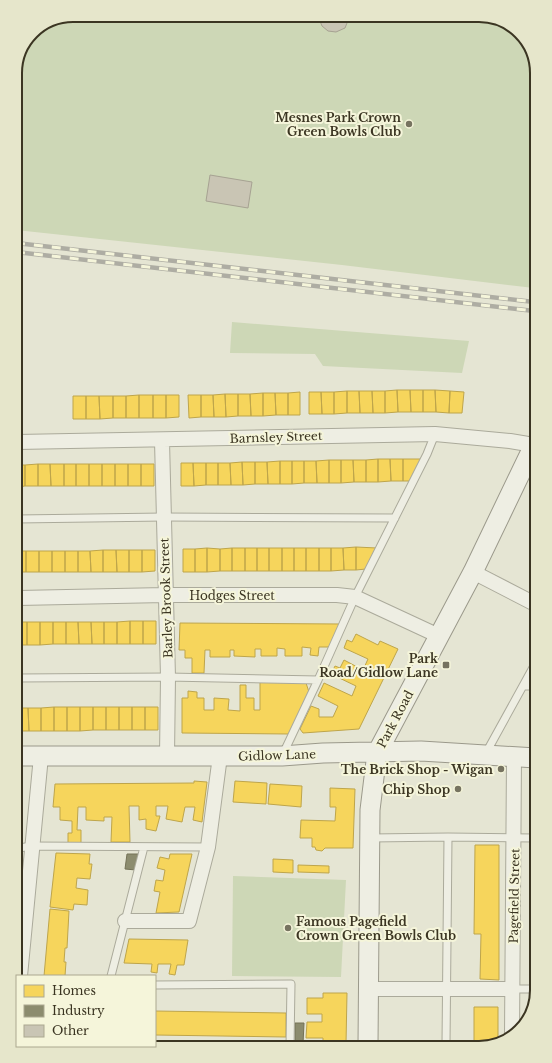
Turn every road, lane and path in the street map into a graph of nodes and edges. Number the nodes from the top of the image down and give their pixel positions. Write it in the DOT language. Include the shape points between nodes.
graph roads {
  1 [pos="435,434"];
  2 [pos="162,441"];
  3 [pos="22,442"];
  4 [pos="530,444"];
  5 [pos="530,453"];
  6 [pos="164,517"];
  7 [pos="396,518"];
  8 [pos="22,519"];
  9 [pos="473,572"];
  10 [pos="166,595"];
  11 [pos="355,597"];
  12 [pos="22,598"];
  13 [pos="530,601"];
  14 [pos="439,636"];
  15 [pos="530,675"];
  16 [pos="168,677"];
  17 [pos="22,678"];
  18 [pos="318,680"];
  19 [pos="525,686"];
  20 [pos="530,686"];
  21 [pos="377,753"];
  22 [pos="22,756"];
  23 [pos="41,756"];
  24 [pos="167,756"];
  25 [pos="220,756"];
  26 [pos="282,756"];
  27 [pos="485,756"];
  28 [pos="514,758"];
  29 [pos="530,758"];
  30 [pos="448,837"];
  31 [pos="514,837"];
  32 [pos="369,838"];
  33 [pos="530,838"];
  34 [pos="144,846"];
  35 [pos="26,847"];
  36 [pos="208,847"];
  37 [pos="125,921"];
  38 [pos="22,933"];
  39 [pos="111,975"];
  40 [pos="156,986"];
  41 [pos="446,988"];
  42 [pos="369,989"];
  43 [pos="512,989"];
  44 [pos="530,990"];
  45 [pos="512,1029"];
  46 [pos="290,1041"];
  47 [pos="368,1041"];
  48 [pos="446,1041"];
  1 -- 2 [label="street, Barnsley Street"];
  1 -- 4 [label="street, Barnsley Street"];
  1 -- 7 [label="lane"];
  2 -- 3 [label="street, Barnsley Street"];
  2 -- 6 [label="street, Barley Brook Street"];
  5 -- 9 [label="main road, Park Road"];
  6 -- 7 [label="lane"];
  6 -- 8 [label="lane"];
  6 -- 10 [label="street, Barley Brook Street"];
  7 -- 11 [label="lane"];
  9 -- 13 [label="street"];
  9 -- 14 [label="main road, Park Road"];
  10 -- 11 [label="street, Hodges Street"];
  10 -- 12 [label="street, Hodges Street"];
  10 -- 16 [label="street, Barley Brook Street"];
  11 -- 14 [label="street, Hodges Street"];
  11 -- 18 [label="lane"];
  14 -- 21 [label="main road, Park Road"];
  15 -- 19 [label="lane"];
  16 -- 17 [label="lane"];
  16 -- 18 [label="lane"];
  16 -- 24 [label="street, Barley Brook Street"];
  18 -- 26 [label="lane"];
  19 -- 20 [label="lane"];
  19 -- 27 [label="lane"];
  21 -- 26 [label="main road, Gidlow Lane"];
  21 -- 27 [label="main road, Gidlow Lane" via="421,751"];
  21 -- 32 [label="main road, Park Road" via="371,793"];
  22 -- 23 [label="main road, Gidlow Lane"];
  23 -- 24 [label="main road, Gidlow Lane"];
  23 -- 35 [label="street"];
  24 -- 25 [label="main road, Gidlow Lane"];
  25 -- 26 [label="main road, Gidlow Lane"];
  25 -- 36 [label="street"];
  27 -- 28 [label="main road, Gidlow Lane"];
  28 -- 29 [label="main road, Gidlow Lane"];
  28 -- 31 [label="street, Pagefield Street"];
  30 -- 31 [label="lane"];
  30 -- 32 [label="lane"];
  30 -- 41 [label="lane"];
  31 -- 33 [label="lane"];
  31 -- 43 [label="street, Pagefield Street"];
  32 -- 42 [label="main road, Park Road"];
  34 -- 35 [label="lane"];
  34 -- 36 [label="lane"];
  34 -- 37 [label="lane"];
  35 -- 38 [label="street"];
  36 -- 37 [label="street" via="189,921"];
  37 -- 39 [label="lane"];
  40 -- 46 [label="lane" via="290,984"];
  41 -- 42 [label="street"];
  41 -- 43 [label="street"];
  41 -- 48 [label="lane"];
  42 -- 47 [label="main road, Park Road"];
  43 -- 44 [label="lane"];
  43 -- 45 [label="street, Pagefield Street"];
}
